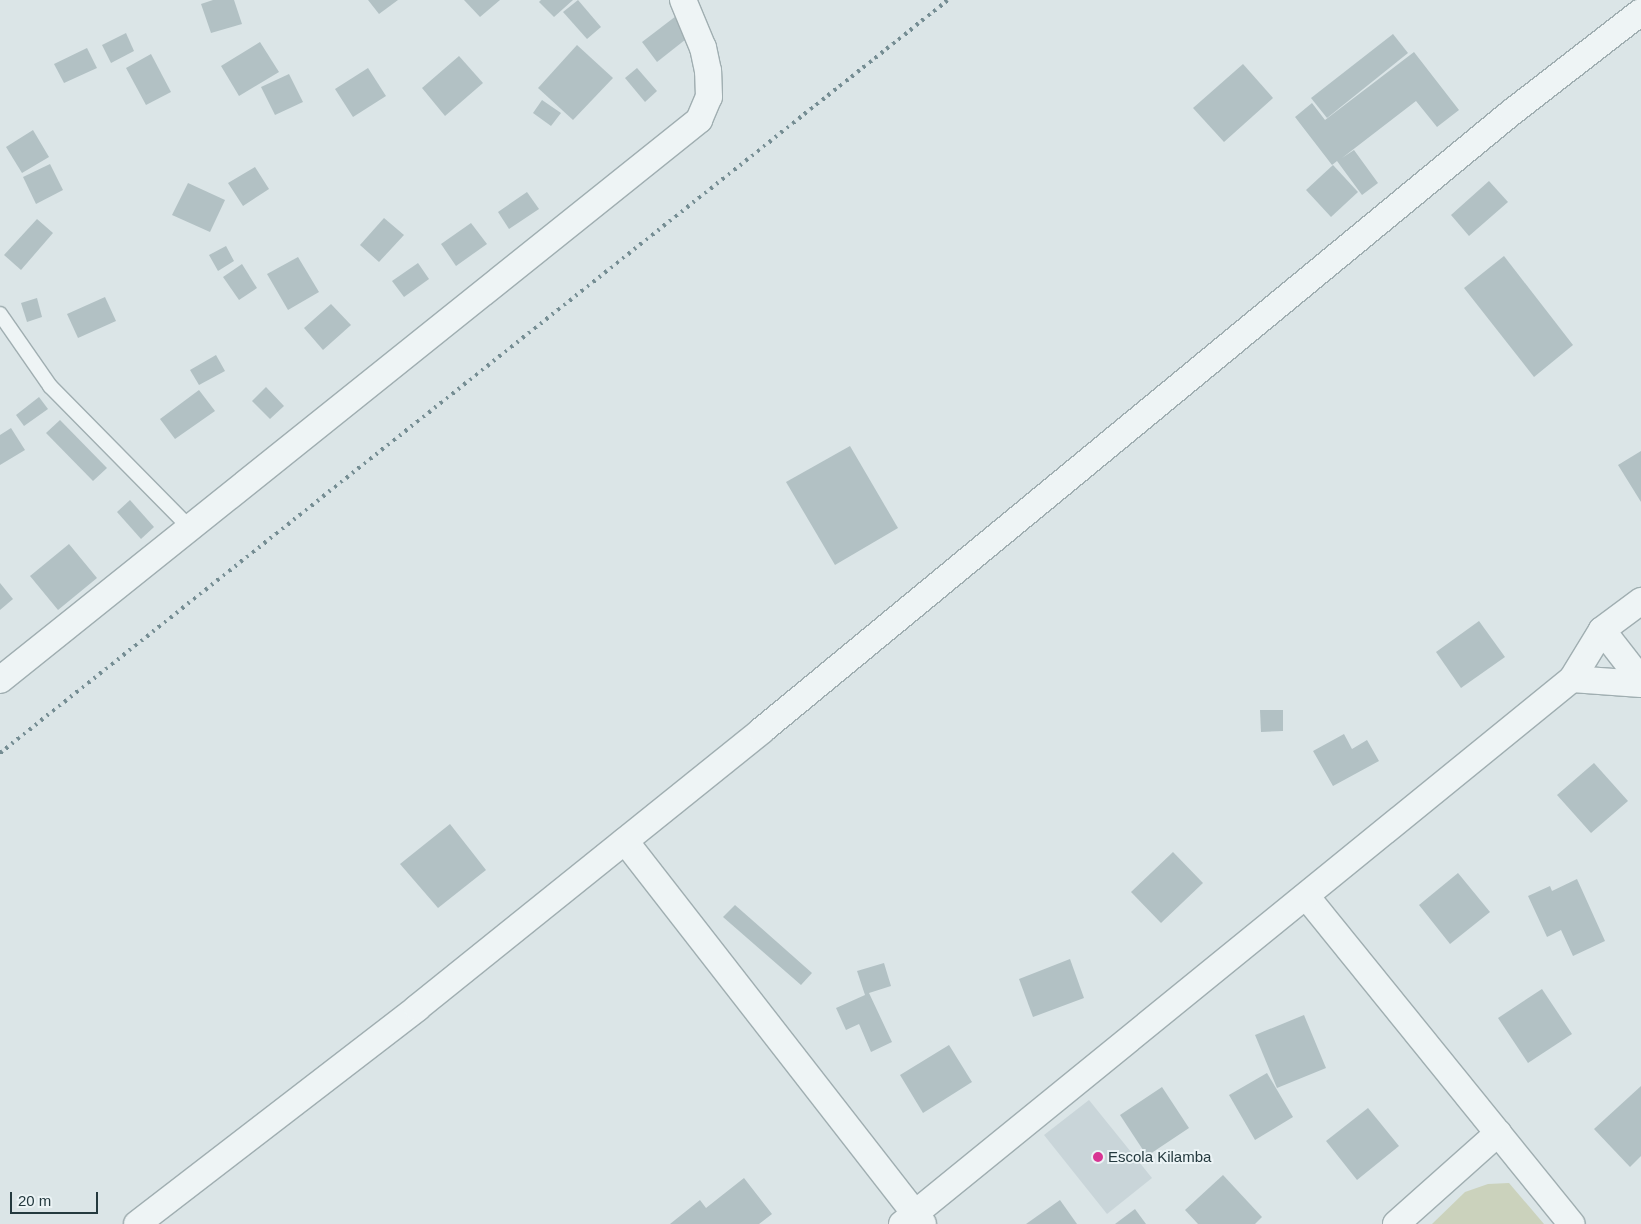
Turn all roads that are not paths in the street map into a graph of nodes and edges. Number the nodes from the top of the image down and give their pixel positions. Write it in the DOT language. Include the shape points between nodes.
graph roads {
  1 [pos="683,0"];
  2 [pos="1641,12"];
  3 [pos="0,314"];
  4 [pos="188,527"];
  5 [pos="1641,601"];
  6 [pos="1602,630"];
  7 [pos="1572,679"];
  8 [pos="0,680"];
  9 [pos="1641,682"];
  10 [pos="625,840"];
  11 [pos="1306,896"];
  12 [pos="1498,1133"];
  13 [pos="913,1220"];
  14 [pos="137,1224"];
  15 [pos="1396,1224"];
  16 [pos="1572,1224"];
  1 -- 4 [label="street" via="703,48 708,71 709,97 699,120"];
  2 -- 10 [label="street" via="1504,118"];
  3 -- 4 [label="lane" via="50,386"];
  4 -- 8 [label="street"];
  5 -- 6 [label="street"];
  6 -- 7 [label="street"];
  6 -- 9 [label="street"];
  7 -- 9 [label="street"];
  7 -- 11 [label="street"];
  10 -- 13 [label="street"];
  10 -- 14 [label="street" via="417,1008"];
  11 -- 12 [label="street"];
  11 -- 13 [label="street"];
  12 -- 15 [label="street"];
  12 -- 16 [label="street"];
}
